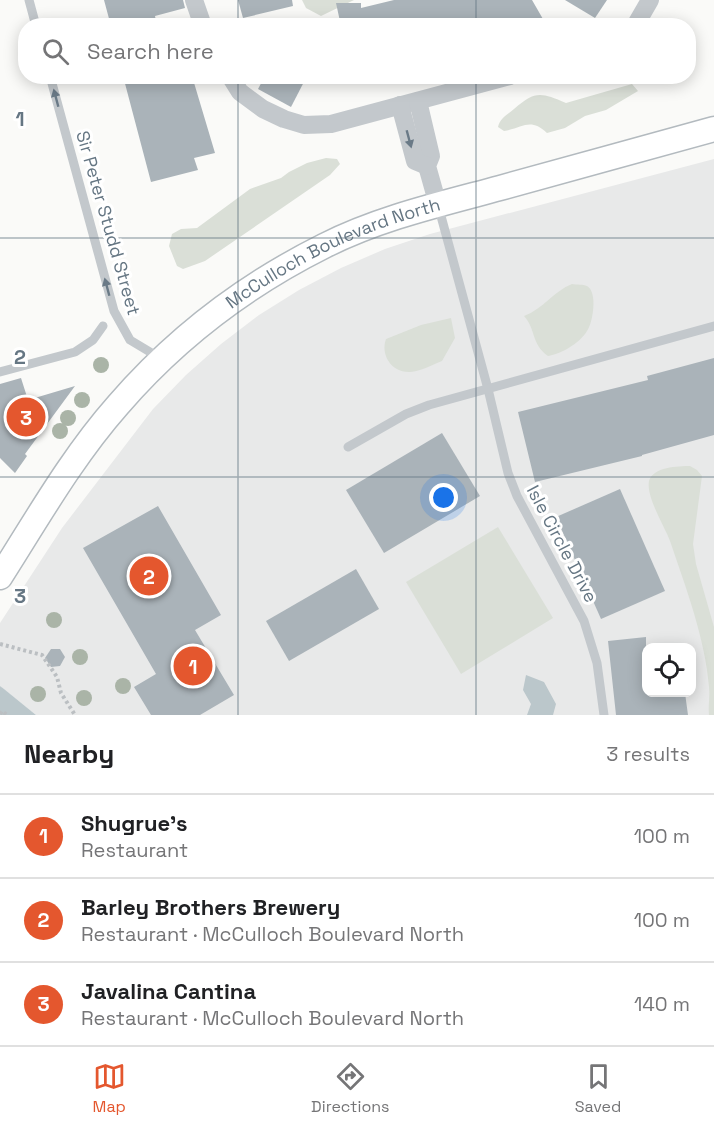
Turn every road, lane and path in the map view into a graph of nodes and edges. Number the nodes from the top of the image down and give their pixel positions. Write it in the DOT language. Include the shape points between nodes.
graph roads {
  1 [pos="29,0"];
  2 [pos="194,0"];
  3 [pos="650,0"];
  4 [pos="34,18"];
  5 [pos="200,18"];
  6 [pos="640,18"];
  7 [pos="52,84"];
  8 [pos="235,84"];
  9 [pos="480,84"];
  10 [pos="409,103"];
  11 [pos="714,129"];
  12 [pos="438,204"];
  13 [pos="103,326"];
  14 [pos="714,326"];
  15 [pos="162,359"];
  16 [pos="0,372"];
  17 [pos="488,389"];
  18 [pos="348,447"];
  19 [pos="0,577"];
  20 [pos="0,644"];
  21 [pos="0,714"];
  22 [pos="7,715"];
  23 [pos="75,715"];
  24 [pos="604,715"];
  1 -- 4 [label="lane"];
  2 -- 5 [label="street"];
  3 -- 6 [label="street"];
  15 -- 7 [label="lane, Sir Peter Studd Street, one-way" via="130,340 117,319"];
  8 -- 10 [label="street" via="263,109 304,125 332,124"];
  9 -- 10 [label="street"];
  10 -- 12 [label="street" via="432,156 427,166"];
  11 -- 12 [label="street, McCulloch Boulevard North"];
  12 -- 15 [label="street, McCulloch Boulevard North" via="374,224 279,271 235,299"];
  12 -- 17 [label="lane, Isle Circle Drive"];
  13 -- 16 [label="lane" via="93,340 75,352"];
  14 -- 17 [label="lane"];
  15 -- 19 [label="street, McCulloch Boulevard North" via="117,405 84,447"];
  17 -- 18 [label="lane" via="417,409"];
  17 -- 24 [label="lane, Isle Circle Drive" via="512,485 575,602 592,642"];
  20 -- 23 [label="path" via="42,655 57,676 61,693"];
  21 -- 22 [label="path" via="2,711"];
}
